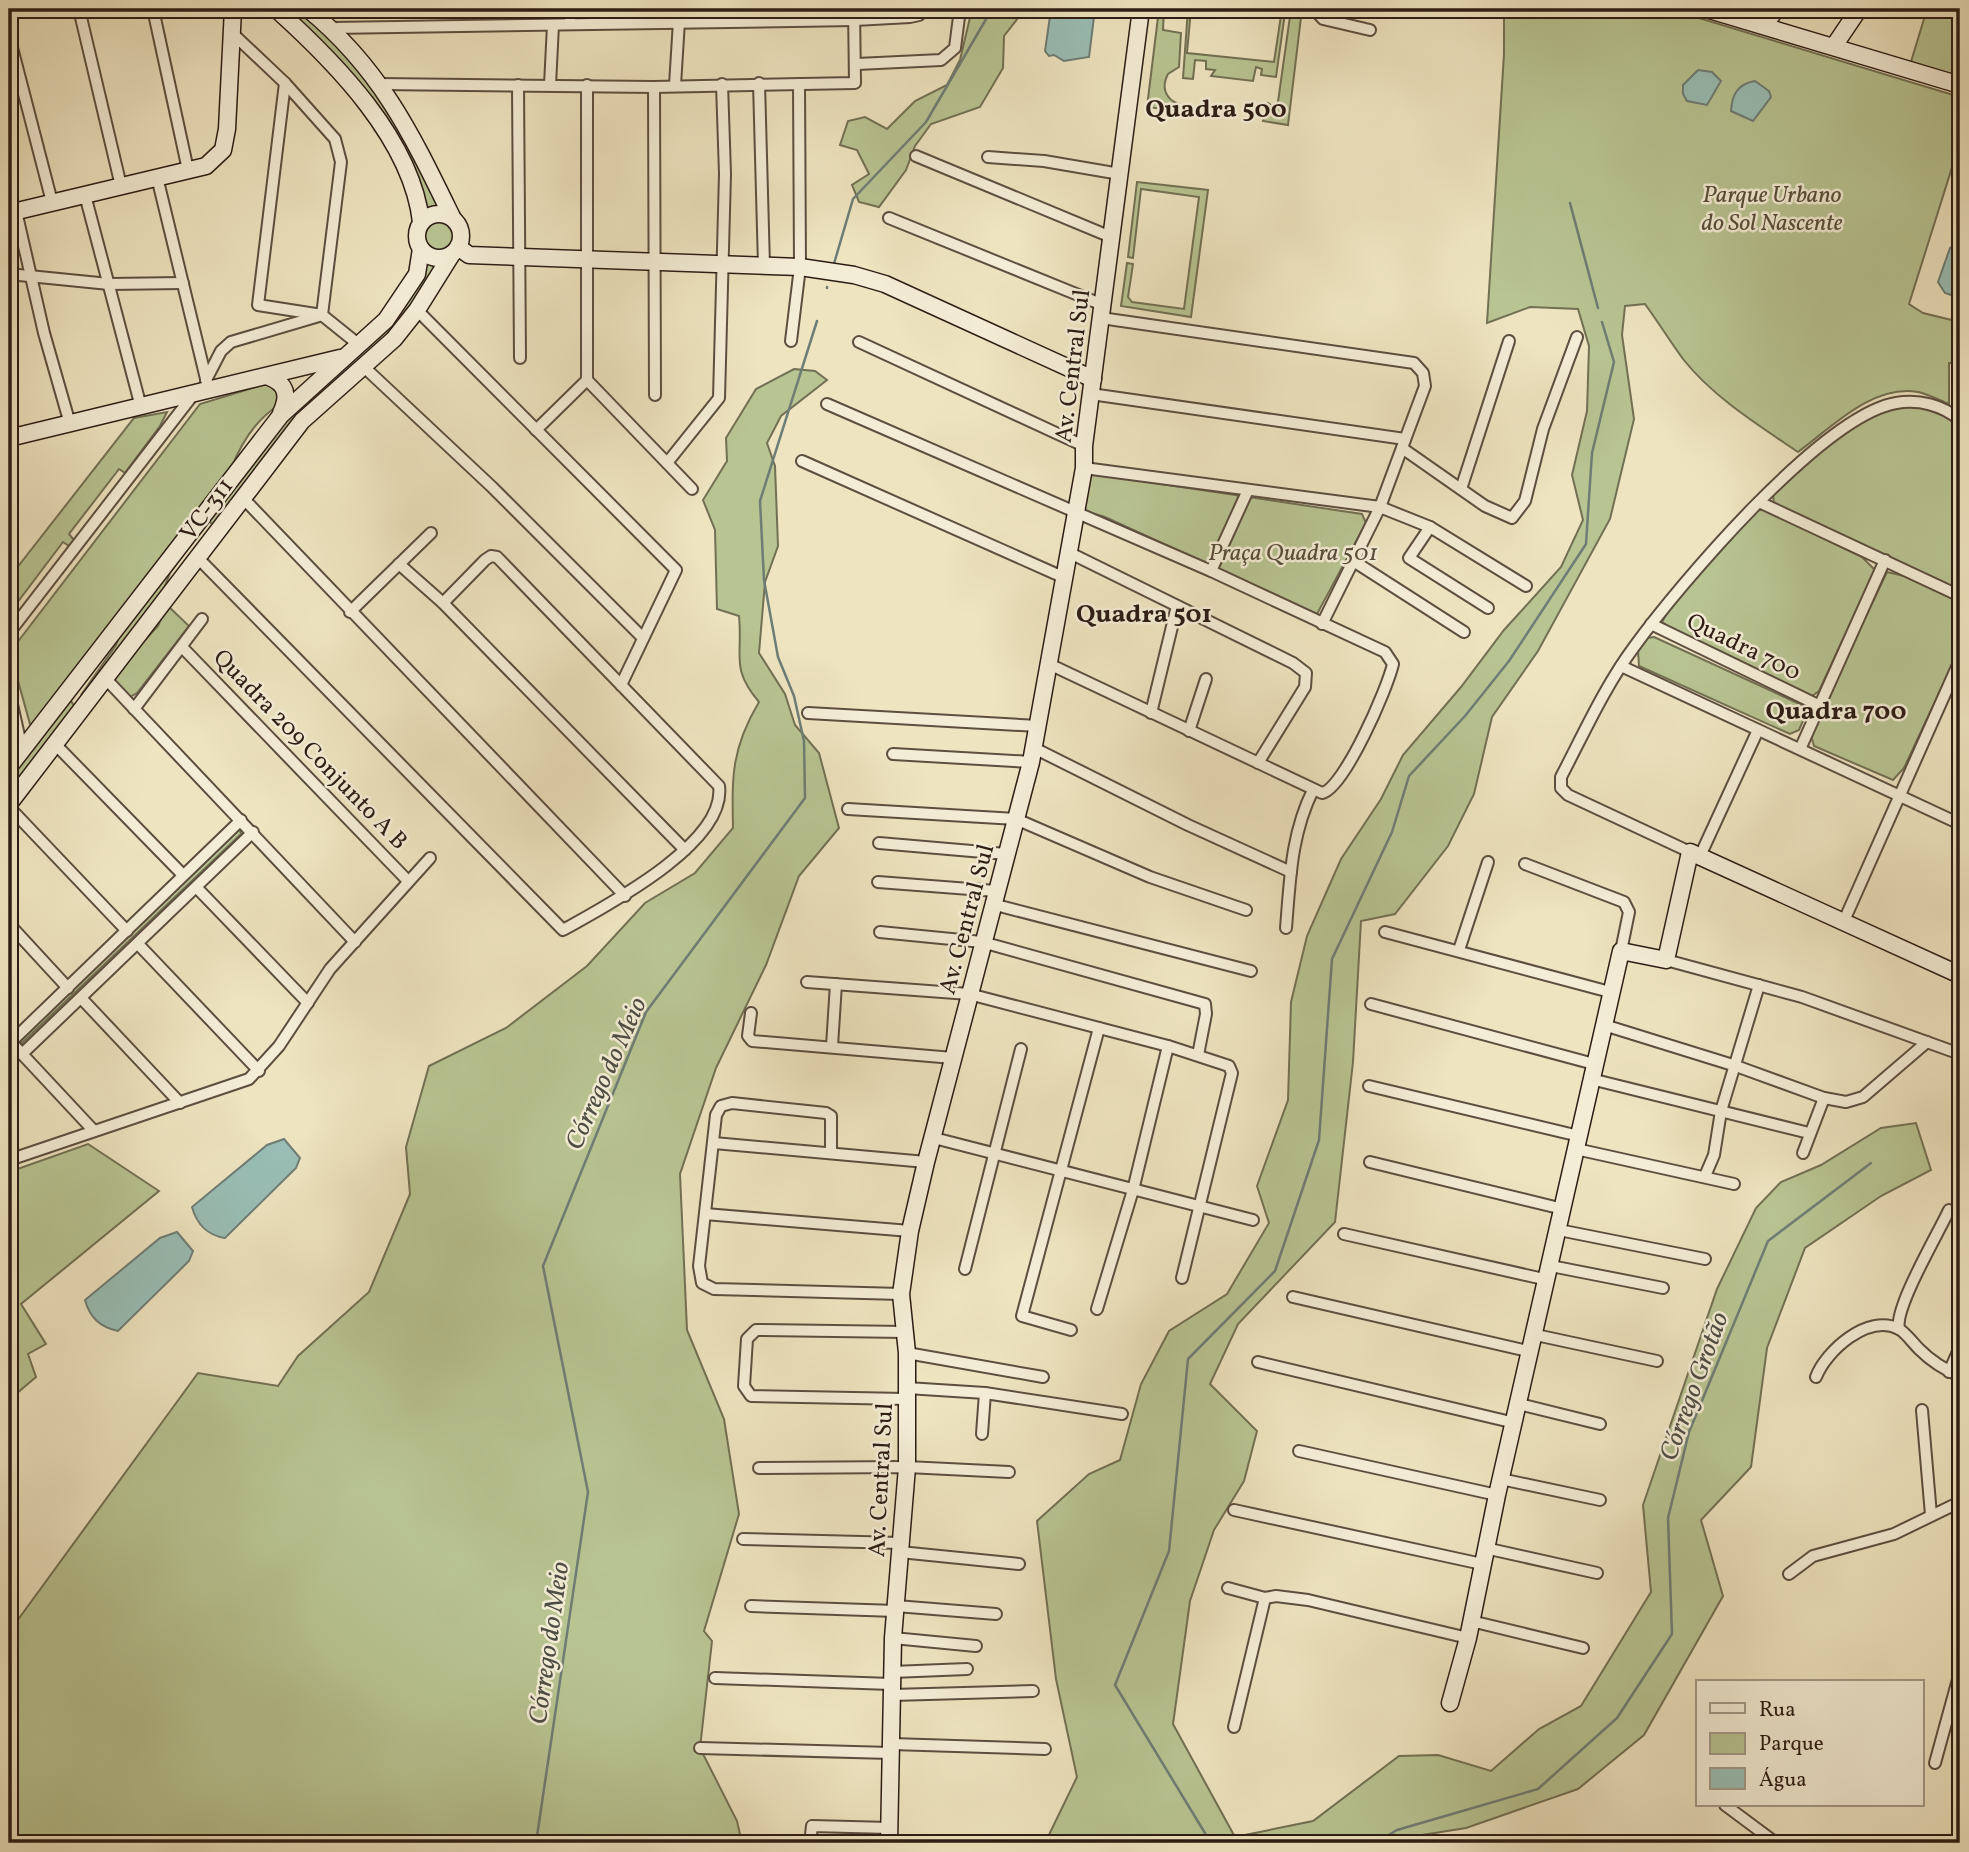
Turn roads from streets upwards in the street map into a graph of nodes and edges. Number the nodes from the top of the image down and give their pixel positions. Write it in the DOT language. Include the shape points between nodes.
graph roads {
  1 [pos="79,9"];
  2 [pos="153,9"];
  3 [pos="233,9"];
  4 [pos="276,9"];
  5 [pos="308,9"];
  6 [pos="570,9"];
  7 [pos="924,9"];
  8 [pos="960,9"];
  9 [pos="1141,9"];
  10 [pos="1314,9"];
  11 [pos="1706,9"];
  12 [pos="1779,9"];
  13 [pos="1859,9"];
  14 [pos="855,14"];
  15 [pos="693,15"];
  16 [pos="679,21"];
  17 [pos="570,23"];
  18 [pos="553,25"];
  19 [pos="331,28"];
  20 [pos="1767,28"];
  21 [pos="1370,30"];
  22 [pos="231,32"];
  23 [pos="9,36"];
  24 [pos="1834,46"];
  25 [pos="857,64"];
  26 [pos="285,83"];
  27 [pos="759,83"];
  28 [pos="379,84"];
  29 [pos="722,84"];
  30 [pos="799,84"];
  31 [pos="519,85"];
  32 [pos="550,85"];
  33 [pos="586,85"];
  34 [pos="675,85"];
  35 [pos="1960,85"];
  36 [pos="654,87"];
  37 [pos="916,156"];
  38 [pos="988,157"];
  39 [pos="188,170"];
  40 [pos="1120,174"];
  41 [pos="158,177"];
  42 [pos="121,186"];
  43 [pos="85,195"];
  44 [pos="52,202"];
  45 [pos="12,212"];
  46 [pos="452,218"];
  47 [pos="889,218"];
  48 [pos="421,222"];
  49 [pos="1111,237"];
  50 [pos="421,249"];
  51 [pos="455,251"];
  52 [pos="521,258"];
  53 [pos="589,260"];
  54 [pos="653,262"];
  55 [pos="722,264"];
  56 [pos="764,266"];
  57 [pos="800,267"];
  58 [pos="9,274"];
  59 [pos="31,276"];
  60 [pos="183,283"];
  61 [pos="109,284"];
  62 [pos="417,310"];
  63 [pos="1102,311"];
  64 [pos="322,315"];
  65 [pos="1577,337"];
  66 [pos="791,341"];
  67 [pos="1509,341"];
  68 [pos="859,342"];
  69 [pos="358,344"];
  70 [pos="344,356"];
  71 [pos="520,358"];
  72 [pos="363,366"];
  73 [pos="269,377"];
  74 [pos="587,380"];
  75 [pos="208,385"];
  76 [pos="1092,386"];
  77 [pos="193,395"];
  78 [pos="654,396"];
  79 [pos="827,404"];
  80 [pos="141,407"];
  81 [pos="281,415"];
  82 [pos="1960,420"];
  83 [pos="70,424"];
  84 [pos="536,430"];
  85 [pos="9,438"];
  86 [pos="1403,443"];
  87 [pos="1084,446"];
  88 [pos="802,461"];
  89 [pos="667,463"];
  90 [pos="1084,468"];
  91 [pos="692,489"];
  92 [pos="1461,489"];
  93 [pos="1248,490"];
  94 [pos="243,498"];
  95 [pos="1759,502"];
  96 [pos="1380,507"];
  97 [pos="1075,512"];
  98 [pos="193,527"];
  99 [pos="1430,527"];
  100 [pos="431,533"];
  101 [pos="1070,553"];
  102 [pos="198,558"];
  103 [pos="1885,560"];
  104 [pos="1355,562"];
  105 [pos="399,564"];
  106 [pos="1211,571"];
  107 [pos="1065,578"];
  108 [pos="1526,586"];
  109 [pos="1960,596"];
  110 [pos="169,597"];
  111 [pos="443,603"];
  112 [pos="1177,606"];
  113 [pos="1488,608"];
  114 [pos="350,612"];
  115 [pos="202,619"];
  116 [pos="1322,624"];
  117 [pos="1651,624"];
  118 [pos="1464,632"];
  119 [pos="9,633"];
  120 [pos="109,637"];
  121 [pos="643,638"];
  122 [pos="182,647"];
  123 [pos="1960,660"];
  124 [pos="1049,664"];
  125 [pos="1622,666"];
  126 [pos="106,679"];
  127 [pos="1206,679"];
  128 [pos="621,685"];
  129 [pos="9,691"];
  130 [pos="91,697"];
  131 [pos="1818,705"];
  132 [pos="134,709"];
  133 [pos="808,713"];
  134 [pos="1151,713"];
  135 [pos="1038,726"];
  136 [pos="1758,730"];
  137 [pos="1189,731"];
  138 [pos="56,745"];
  139 [pos="1801,747"];
  140 [pos="17,752"];
  141 [pos="893,754"];
  142 [pos="1033,755"];
  143 [pos="1258,763"];
  144 [pos="9,767"];
  145 [pos="1313,790"];
  146 [pos="1900,794"];
  147 [pos="9,805"];
  148 [pos="848,809"];
  149 [pos="1017,818"];
  150 [pos="241,820"];
  151 [pos="1960,824"];
  152 [pos="253,832"];
  153 [pos="879,843"];
  154 [pos="685,850"];
  155 [pos="1006,854"];
  156 [pos="1695,854"];
  157 [pos="430,858"];
  158 [pos="1488,862"];
  159 [pos="1525,864"];
  160 [pos="1291,872"];
  161 [pos="183,876"];
  162 [pos="408,881"];
  163 [pos="878,882"];
  164 [pos="197,888"];
  165 [pos="625,896"];
  166 [pos="994,898"];
  167 [pos="1246,910"];
  168 [pos="1843,923"];
  169 [pos="9,924"];
  170 [pos="1286,928"];
  171 [pos="127,931"];
  172 [pos="880,932"];
  173 [pos="1385,932"];
  174 [pos="355,942"];
  175 [pos="982,942"];
  176 [pos="138,944"];
  177 [pos="1459,950"];
  178 [pos="1621,951"];
  179 [pos="1666,960"];
  180 [pos="1251,971"];
  181 [pos="1960,975"];
  182 [pos="807,982"];
  183 [pos="836,984"];
  184 [pos="1759,985"];
  185 [pos="68,988"];
  186 [pos="1610,992"];
  187 [pos="969,994"];
  188 [pos="82,999"];
  189 [pos="308,1003"];
  190 [pos="1371,1004"];
  191 [pos="751,1013"];
  192 [pos="1604,1025"];
  193 [pos="1100,1028"];
  194 [pos="10,1042"];
  195 [pos="1927,1042"];
  196 [pos="832,1046"];
  197 [pos="1168,1046"];
  198 [pos="1021,1049"];
  199 [pos="22,1054"];
  200 [pos="1960,1054"];
  201 [pos="1198,1055"];
  202 [pos="953,1058"];
  203 [pos="1736,1066"];
  204 [pos="259,1071"];
  205 [pos="1593,1072"];
  206 [pos="1369,1086"];
  207 [pos="1824,1098"];
  208 [pos="180,1103"];
  209 [pos="1721,1111"];
  210 [pos="94,1131"];
  211 [pos="1810,1133"];
  212 [pos="934,1138"];
  213 [pos="1578,1142"];
  214 [pos="714,1143"];
  215 [pos="831,1152"];
  216 [pos="994,1153"];
  217 [pos="1803,1153"];
  218 [pos="11,1157"];
  219 [pos="926,1162"];
  220 [pos="1370,1162"];
  221 [pos="1063,1172"];
  222 [pos="1705,1176"];
  223 [pos="1734,1184"];
  224 [pos="1133,1190"];
  225 [pos="1202,1205"];
  226 [pos="1563,1209"];
  227 [pos="1949,1210"];
  228 [pos="705,1214"];
  229 [pos="1253,1220"];
  230 [pos="1559,1230"];
  231 [pos="910,1231"];
  232 [pos="1344,1234"];
  233 [pos="1704,1259"];
  234 [pos="965,1269"];
  235 [pos="1550,1273"];
  236 [pos="1182,1278"];
  237 [pos="1663,1288"];
  238 [pos="901,1294"];
  239 [pos="1293,1297"];
  240 [pos="1097,1309"];
  241 [pos="1899,1329"];
  242 [pos="1071,1330"];
  243 [pos="906,1332"];
  244 [pos="1536,1335"];
  245 [pos="1960,1346"];
  246 [pos="1532,1352"];
  247 [pos="907,1353"];
  248 [pos="1657,1361"];
  249 [pos="1258,1362"];
  250 [pos="1955,1374"];
  251 [pos="1043,1377"];
  252 [pos="1816,1377"];
  253 [pos="906,1393"];
  254 [pos="985,1393"];
  255 [pos="1519,1404"];
  256 [pos="1922,1410"];
  257 [pos="1122,1414"];
  258 [pos="1515,1423"];
  259 [pos="1600,1424"];
  260 [pos="982,1434"];
  261 [pos="1299,1451"];
  262 [pos="907,1467"];
  263 [pos="759,1468"];
  264 [pos="1009,1472"];
  265 [pos="1501,1479"];
  266 [pos="1497,1495"];
  267 [pos="1600,1500"];
  268 [pos="1960,1502"];
  269 [pos="1234,1510"];
  270 [pos="1931,1514"];
  271 [pos="743,1539"];
  272 [pos="900,1548"];
  273 [pos="1484,1556"];
  274 [pos="1019,1563"];
  275 [pos="1597,1573"];
  276 [pos="1789,1574"];
  277 [pos="1228,1588"];
  278 [pos="1265,1598"];
  279 [pos="751,1606"];
  280 [pos="896,1609"];
  281 [pos="996,1614"];
  282 [pos="1471,1621"];
  283 [pos="893,1638"];
  284 [pos="1468,1638"];
  285 [pos="976,1646"];
  286 [pos="1583,1648"];
  287 [pos="967,1669"];
  288 [pos="1960,1671"];
  289 [pos="715,1678"];
  290 [pos="891,1684"];
  291 [pos="1033,1691"];
  292 [pos="1450,1703"];
  293 [pos="1234,1727"];
  294 [pos="700,1748"];
  295 [pos="891,1749"];
  296 [pos="1045,1749"];
  297 [pos="1935,1763"];
  298 [pos="1726,1806"];
  299 [pos="889,1836"];
  300 [pos="810,1843"];
  301 [pos="1776,1843"];
  1 -- 42 [label="street"];
  2 -- 39 [label="street"];
  3 -- 22 [label="street"];
  4 -- 48 [label="street" via="350,82 383,130 407,168 419,198"];
  5 -- 19 [label="street"];
  6 -- 17 [label="street"];
  7 -- 14 [label="street" via="910,17"];
  8 -- 25 [label="street" via="955,48 941,60"];
  9 -- 40 [label="street, Av. Central Sul"];
  10 -- 21 [label="street" via="1323,19"];
  11 -- 20 [label="street"];
  12 -- 20 [label="street"];
  13 -- 24 [label="street"];
  14 -- 15 [label="street"];
  14 -- 25 [label="street"];
  15 -- 16 [label="street"];
  16 -- 17 [label="street"];
  16 -- 34 [label="street"];
  17 -- 18 [label="street"];
  18 -- 19 [label="street"];
  18 -- 32 [label="street"];
  19 -- 28 [label="street"];
  20 -- 24 [label="street"];
  22 -- 26 [label="street"];
  22 -- 39 [label="street" via="228,129 223,150 206,166"];
  23 -- 44 [label="street"];
  24 -- 35 [label="street"];
  25 -- 30 [label="street" via="855,83"];
  26 -- 64 [label="street" via="335,139 340,151"];
  26 -- 64 [label="street" via="258,305"];
  27 -- 29 [label="street"];
  27 -- 30 [label="street"];
  27 -- 56 [label="street"];
  28 -- 31 [label="street"];
  28 -- 46 [label="street" via="408,126"];
  29 -- 34 [label="street"];
  29 -- 55 [label="street"];
  30 -- 57 [label="street"];
  31 -- 32 [label="street"];
  31 -- 52 [label="street"];
  32 -- 33 [label="street"];
  33 -- 36 [label="street"];
  33 -- 53 [label="street"];
  34 -- 36 [label="street"];
  36 -- 54 [label="street"];
  37 -- 49 [label="street"];
  38 -- 40 [label="street"];
  39 -- 41 [label="street"];
  40 -- 49 [label="street, Av. Central Sul"];
  41 -- 42 [label="street"];
  41 -- 60 [label="street"];
  42 -- 43 [label="street"];
  43 -- 44 [label="street"];
  43 -- 61 [label="street"];
  44 -- 45 [label="street"];
  45 -- 59 [label="street"];
  46 -- 48 [label="street" via="432,214"];
  46 -- 51 [label="street" via="461,229"];
  47 -- 63 [label="street"];
  48 -- 50 [label="street" via="417,236"];
  49 -- 63 [label="street, Av. Central Sul"];
  50 -- 51 [label="street" via="439,258"];
  50 -- 69 [label="street, VC-311" via="417,274 404,295 386,320"];
  51 -- 52 [label="street"];
  51 -- 62 [label="street, VC-311"];
  52 -- 53 [label="street"];
  52 -- 71 [label="street"];
  53 -- 54 [label="street"];
  53 -- 74 [label="street"];
  54 -- 55 [label="street"];
  54 -- 78 [label="street"];
  55 -- 56 [label="street"];
  55 -- 89 [label="street" via="719,398"];
  56 -- 57 [label="street"];
  57 -- 66 [label="street"];
  57 -- 76 [label="street" via="858,276"];
  58 -- 59 [label="street"];
  59 -- 61 [label="street"];
  59 -- 83 [label="street"];
  60 -- 61 [label="street"];
  60 -- 75 [label="street"];
  61 -- 80 [label="street"];
  62 -- 72 [label="street, VC-311" via="394,339"];
  62 -- 84 [label="street"];
  63 -- 76 [label="street, Av. Central Sul"];
  63 -- 86 [label="street" via="1414,363 1423,373 1425,386"];
  64 -- 69 [label="street"];
  64 -- 75 [label="street" via="231,342 221,351"];
  65 -- 92 [label="street" via="1543,429 1525,501 1512,519"];
  67 -- 92 [label="street"];
  68 -- 87 [label="street"];
  69 -- 70 [label="street, VC-311"];
  70 -- 73 [label="street"];
  70 -- 81 [label="street, VC-311"];
  72 -- 94 [label="street, VC-311" via="302,421"];
  72 -- 121 [label="street"];
  73 -- 75 [label="street"];
  73 -- 81 [label="street" via="285,391 287,401"];
  74 -- 84 [label="street"];
  74 -- 89 [label="street"];
  75 -- 77 [label="street"];
  76 -- 86 [label="street"];
  76 -- 87 [label="street, Av. Central Sul"];
  77 -- 80 [label="street"];
  77 -- 119 [label="street"];
  79 -- 97 [label="street"];
  80 -- 83 [label="street"];
  81 -- 98 [label="street, VC-311"];
  82 -- 95 [label="street, Quadra 700" via="1933,404 1894,403 1834,438"];
  83 -- 85 [label="street"];
  84 -- 121 [label="street" via="676,570"];
  86 -- 92 [label="street"];
  86 -- 96 [label="street"];
  87 -- 90 [label="street, Av. Central Sul"];
  88 -- 107 [label="street"];
  89 -- 91 [label="street"];
  90 -- 93 [label="street"];
  90 -- 97 [label="street, Av. Central Sul"];
  93 -- 96 [label="street"];
  93 -- 106 [label="street"];
  94 -- 102 [label="street, VC-311"];
  94 -- 114 [label="street"];
  95 -- 103 [label="street"];
  95 -- 117 [label="street, Quadra 700"];
  96 -- 99 [label="street"];
  96 -- 104 [label="street"];
  97 -- 101 [label="street, Av. Central Sul"];
  97 -- 106 [label="street"];
  98 -- 110 [label="street" via="201,526 204,535 170,580"];
  98 -- 120 [label="street, VC-311"];
  99 -- 108 [label="street"];
  99 -- 113 [label="street" via="1409,558"];
  100 -- 105 [label="street"];
  101 -- 107 [label="street, Av. Central Sul"];
  101 -- 112 [label="street"];
  102 -- 110 [label="street, VC-311"];
  102 -- 165 [label="street" via="563,930"];
  103 -- 109 [label="street"];
  103 -- 131 [label="street, Quadra 700"];
  104 -- 116 [label="street"];
  104 -- 118 [label="street"];
  105 -- 111 [label="street"];
  105 -- 114 [label="street"];
  106 -- 116 [label="street"];
  107 -- 124 [label="street, Av. Central Sul"];
  110 -- 126 [label="street, VC-311"];
  111 -- 128 [label="street" via="485,560 497,557"];
  111 -- 154 [label="street"];
  112 -- 134 [label="street"];
  112 -- 143 [label="street" via="1306,673 1305,687"];
  114 -- 165 [label="street"];
  115 -- 122 [label="street"];
  116 -- 145 [label="street" via="1385,652 1393,664 1373,716 1336,785 1327,792"];
  117 -- 125 [label="street, Quadra 700"];
  117 -- 131 [label="street, Quadra 700"];
  120 -- 130 [label="street" via="76,686 78,700"];
  120 -- 140 [label="street, VC-311"];
  121 -- 128 [label="street"];
  122 -- 132 [label="street"];
  122 -- 162 [label="street, Quadra 209 Conjunto A B"];
  123 -- 146 [label="street"];
  124 -- 134 [label="street"];
  124 -- 135 [label="street, Av. Central Sul"];
  125 -- 136 [label="street"];
  125 -- 156 [label="street, Quadra 700" via="1562,777 1561,788"];
  126 -- 130 [label="street, VC-311"];
  126 -- 132 [label="street"];
  127 -- 137 [label="street"];
  128 -- 154 [label="street" via="719,786 721,797 711,825"];
  129 -- 140 [label="street"];
  130 -- 138 [label="street, VC-311"];
  131 -- 139 [label="street, Quadra 700"];
  132 -- 150 [label="street"];
  133 -- 135 [label="street"];
  134 -- 137 [label="street"];
  135 -- 142 [label="street, Av. Central Sul"];
  136 -- 139 [label="street"];
  136 -- 156 [label="street"];
  137 -- 143 [label="street"];
  138 -- 147 [label="street, VC-311"];
  138 -- 161 [label="street"];
  139 -- 146 [label="street"];
  140 -- 144 [label="street, VC-311"];
  141 -- 142 [label="street"];
  142 -- 149 [label="street, Av. Central Sul"];
  142 -- 160 [label="street"];
  143 -- 145 [label="street"];
  145 -- 160 [label="street" via="1298,822"];
  146 -- 151 [label="street"];
  146 -- 168 [label="street"];
  147 -- 171 [label="street"];
  148 -- 149 [label="street"];
  149 -- 155 [label="street, Av. Central Sul"];
  149 -- 167 [label="street" via="1150,877"];
  150 -- 152 [label="street"];
  150 -- 161 [label="street"];
  152 -- 164 [label="street"];
  152 -- 174 [label="street"];
  153 -- 155 [label="street"];
  154 -- 165 [label="street"];
  155 -- 166 [label="street, Av. Central Sul"];
  156 -- 168 [label="street"];
  156 -- 179 [label="street"];
  157 -- 162 [label="street"];
  158 -- 177 [label="street"];
  159 -- 178 [label="street" via="1625,902 1629,912"];
  160 -- 170 [label="street"];
  161 -- 171 [label="street"];
  162 -- 174 [label="street"];
  163 -- 166 [label="street"];
  164 -- 176 [label="street"];
  164 -- 189 [label="street"];
  166 -- 175 [label="street, Av. Central Sul"];
  166 -- 180 [label="street"];
  168 -- 181 [label="street"];
  169 -- 185 [label="street"];
  171 -- 185 [label="street"];
  172 -- 175 [label="street"];
  173 -- 177 [label="street"];
  174 -- 189 [label="street"];
  175 -- 187 [label="street, Av. Central Sul"];
  175 -- 201 [label="street" via="1205,1004"];
  176 -- 188 [label="street"];
  176 -- 204 [label="street"];
  177 -- 186 [label="street"];
  178 -- 179 [label="street"];
  178 -- 186 [label="street"];
  179 -- 184 [label="street"];
  182 -- 183 [label="street"];
  183 -- 187 [label="street"];
  183 -- 196 [label="street"];
  184 -- 195 [label="street"];
  184 -- 203 [label="street"];
  185 -- 194 [label="street"];
  186 -- 192 [label="street"];
  187 -- 193 [label="street"];
  187 -- 202 [label="street, Av. Central Sul"];
  188 -- 199 [label="street"];
  188 -- 208 [label="street"];
  189 -- 204 [label="street"];
  190 -- 205 [label="street"];
  191 -- 196 [label="street" via="748,1036 752,1041"];
  192 -- 203 [label="street"];
  192 -- 205 [label="street"];
  193 -- 197 [label="street"];
  193 -- 221 [label="street"];
  194 -- 199 [label="street"];
  195 -- 200 [label="street"];
  195 -- 207 [label="street" via="1863,1097 1846,1102"];
  196 -- 202 [label="street"];
  197 -- 201 [label="street"];
  197 -- 224 [label="street"];
  198 -- 216 [label="street"];
  199 -- 210 [label="street"];
  201 -- 225 [label="street" via="1226,1064 1232,1073"];
  202 -- 212 [label="street, Av. Central Sul"];
  203 -- 207 [label="street"];
  203 -- 209 [label="street"];
  204 -- 208 [label="street" via="238,1084"];
  205 -- 209 [label="street"];
  205 -- 213 [label="street"];
  206 -- 213 [label="street"];
  207 -- 211 [label="street"];
  208 -- 210 [label="street"];
  209 -- 211 [label="street"];
  209 -- 222 [label="street" via="1714,1155"];
  210 -- 218 [label="street"];
  211 -- 217 [label="street"];
  212 -- 216 [label="street"];
  212 -- 219 [label="street, Av. Central Sul"];
  213 -- 222 [label="street"];
  213 -- 226 [label="street"];
  214 -- 215 [label="street"];
  214 -- 215 [label="street" via="718,1110 733,1102 829,1114"];
  214 -- 228 [label="street"];
  215 -- 219 [label="street"];
  216 -- 221 [label="street"];
  216 -- 234 [label="street"];
  219 -- 231 [label="street, Av. Central Sul"];
  220 -- 226 [label="street"];
  221 -- 224 [label="street"];
  221 -- 242 [label="street" via="1022,1316"];
  222 -- 223 [label="street"];
  224 -- 225 [label="street"];
  224 -- 240 [label="street"];
  225 -- 229 [label="street"];
  225 -- 236 [label="street"];
  226 -- 230 [label="street"];
  227 -- 241 [label="street" via="1908,1295"];
  228 -- 231 [label="street"];
  228 -- 238 [label="street" via="699,1279 707,1287"];
  230 -- 233 [label="street"];
  230 -- 235 [label="street"];
  231 -- 238 [label="street, Av. Central Sul"];
  232 -- 235 [label="street"];
  235 -- 237 [label="street"];
  235 -- 244 [label="street"];
  238 -- 243 [label="street, Av. Central Sul"];
  239 -- 246 [label="street"];
  241 -- 250 [label="street" via="1922,1352"];
  241 -- 252 [label="street" via="1877,1327 1854,1334 1823,1360"];
  243 -- 247 [label="street, Av. Central Sul"];
  243 -- 253 [label="street" via="756,1330 747,1339 744,1386 751,1396"];
  244 -- 246 [label="street"];
  244 -- 248 [label="street"];
  245 -- 250 [label="street"];
  246 -- 255 [label="street"];
  247 -- 251 [label="street"];
  247 -- 253 [label="street, Av. Central Sul"];
  249 -- 258 [label="street"];
  253 -- 254 [label="street"];
  253 -- 262 [label="street, Av. Central Sul"];
  254 -- 257 [label="street"];
  254 -- 260 [label="street"];
  255 -- 258 [label="street"];
  255 -- 259 [label="street"];
  256 -- 270 [label="street"];
  258 -- 265 [label="street"];
  261 -- 266 [label="street"];
  262 -- 263 [label="street"];
  262 -- 264 [label="street"];
  262 -- 272 [label="street, Av. Central Sul"];
  265 -- 266 [label="street"];
  265 -- 267 [label="street"];
  266 -- 273 [label="street"];
  268 -- 270 [label="street"];
  269 -- 273 [label="street"];
  270 -- 276 [label="street" via="1872,1542 1813,1556"];
  271 -- 272 [label="street"];
  272 -- 274 [label="street"];
  272 -- 280 [label="street, Av. Central Sul"];
  273 -- 275 [label="street"];
  273 -- 282 [label="street"];
  277 -- 278 [label="street"];
  278 -- 284 [label="street" via="1308,1600"];
  278 -- 293 [label="street"];
  279 -- 280 [label="street"];
  280 -- 281 [label="street"];
  280 -- 283 [label="street, Av. Central Sul"];
  282 -- 284 [label="street"];
  282 -- 286 [label="street"];
  283 -- 285 [label="street"];
  283 -- 290 [label="street, Av. Central Sul"];
  284 -- 292 [label="street"];
  287 -- 290 [label="street"];
  288 -- 297 [label="street"];
  289 -- 290 [label="street"];
  290 -- 291 [label="street"];
  290 -- 295 [label="street, Av. Central Sul"];
  294 -- 295 [label="street"];
  295 -- 296 [label="street"];
  295 -- 299 [label="street, Av. Central Sul"];
  298 -- 301 [label="street"];
  299 -- 300 [label="street" via="813,1826"];
}
